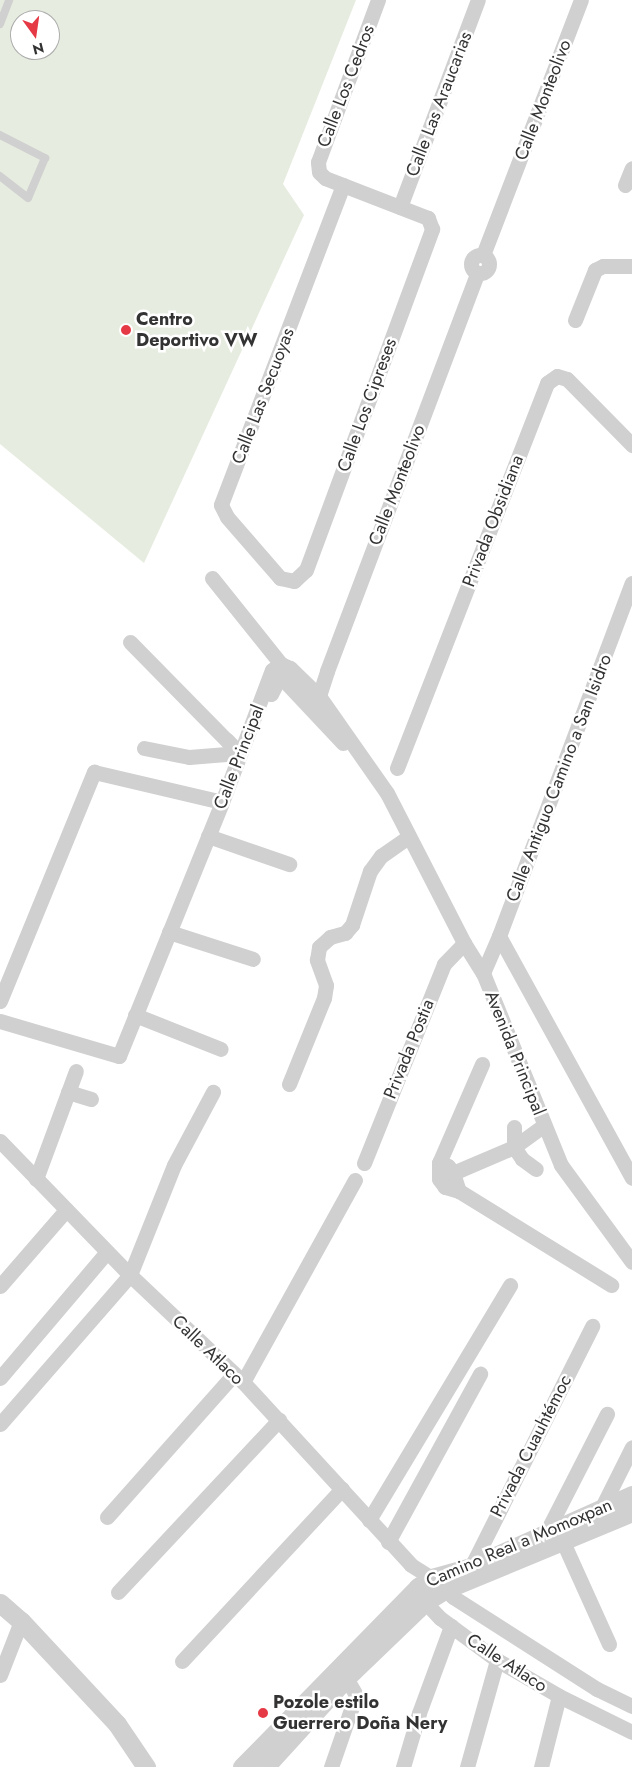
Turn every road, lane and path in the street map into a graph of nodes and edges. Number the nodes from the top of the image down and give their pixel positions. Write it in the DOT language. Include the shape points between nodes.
graph roads {
  1 [pos="9,0"];
  2 [pos="378,0"];
  3 [pos="478,0"];
  4 [pos="581,0"];
  5 [pos="0,24"];
  6 [pos="0,135"];
  7 [pos="632,168"];
  8 [pos="0,176"];
  9 [pos="343,185"];
  10 [pos="625,185"];
  11 [pos="400,207"];
  12 [pos="632,266"];
  13 [pos="575,320"];
  14 [pos="632,445"];
  15 [pos="212,578"];
  16 [pos="294,581"];
  17 [pos="632,583"];
  18 [pos="629,603"];
  19 [pos="130,642"];
  20 [pos="281,664"];
  21 [pos="319,696"];
  22 [pos="227,740"];
  23 [pos="345,746"];
  24 [pos="144,748"];
  25 [pos="239,753"];
  26 [pos="396,768"];
  27 [pos="222,802"];
  28 [pos="210,837"];
  29 [pos="408,837"];
  30 [pos="289,864"];
  31 [pos="169,932"];
  32 [pos="499,936"];
  33 [pos="464,943"];
  34 [pos="253,959"];
  35 [pos="483,973"];
  36 [pos="0,1001"];
  37 [pos="135,1015"];
  38 [pos="0,1021"];
  39 [pos="221,1049"];
  40 [pos="482,1064"];
  41 [pos="76,1071"];
  42 [pos="289,1084"];
  43 [pos="68,1092"];
  44 [pos="213,1092"];
  45 [pos="91,1099"];
  46 [pos="544,1125"];
  47 [pos="517,1137"];
  48 [pos="0,1141"];
  49 [pos="364,1162"];
  50 [pos="440,1164"];
  51 [pos="536,1170"];
  52 [pos="453,1173"];
  53 [pos="632,1178"];
  54 [pos="36,1179"];
  55 [pos="355,1180"];
  56 [pos="458,1191"];
  57 [pos="66,1210"];
  58 [pos="107,1252"];
  59 [pos="632,1262"];
  60 [pos="130,1275"];
  61 [pos="510,1285"];
  62 [pos="611,1285"];
  63 [pos="0,1286"];
  64 [pos="592,1326"];
  65 [pos="480,1374"];
  66 [pos="0,1378"];
  67 [pos="239,1378"];
  68 [pos="607,1414"];
  69 [pos="279,1420"];
  70 [pos="0,1424"];
  71 [pos="632,1447"];
  72 [pos="342,1489"];
  73 [pos="632,1495"];
  74 [pos="632,1512"];
  75 [pos="598,1516"];
  76 [pos="107,1517"];
  77 [pos="369,1520"];
  78 [pos="555,1537"];
  79 [pos="388,1542"];
  80 [pos="470,1567"];
  81 [pos="430,1589"];
  82 [pos="118,1592"];
  83 [pos="0,1603"];
  84 [pos="21,1621"];
  85 [pos="451,1626"];
  86 [pos="609,1644"];
  87 [pos="498,1660"];
  88 [pos="182,1661"];
  89 [pos="0,1675"];
  90 [pos="346,1678"];
  91 [pos="597,1689"];
  92 [pos="559,1696"];
  93 [pos="632,1706"];
  94 [pos="589,1710"];
  95 [pos="632,1732"];
  96 [pos="146,1767"];
  97 [pos="242,1767"];
  98 [pos="264,1767"];
  99 [pos="332,1767"];
  100 [pos="403,1767"];
  101 [pos="467,1767"];
  102 [pos="541,1767"];
  1 -- 5 [label="lane"];
  2 -- 9 [label="street, Calle Los Cedros" via="318,162 319,172 324,178"];
  3 -- 11 [label="street, Calle Las Araucarias"];
  4 -- 21 [label="street, Calle Monteolivo" via="483,256 489,260 489,267 484,273 477,273"];
  6 -- 8 [label="lane" via="45,158 28,198"];
  7 -- 10 [label="street"];
  9 -- 11 [label="street"];
  9 -- 16 [label="street, Calle Las Secuoyas" via="221,505 227,517 280,578"];
  11 -- 16 [label="street, Calle Los Cipreses" via="428,218 432,229 306,570"];
  12 -- 13 [label="street" via="603,266 595,270"];
  14 -- 26 [label="street, Privada Obsidiana" via="567,378 557,376 547,383"];
  15 -- 20 [label="street"];
  17 -- 18 [label="street, Calle Antiguo Camino a San Isidro"];
  18 -- 32 [label="street, Calle Antiguo Camino a San Isidro"];
  19 -- 25 [label="street"];
  20 -- 21 [label="street" via="290,668"];
  20 -- 25 [label="street, Calle Principal" via="272,670"];
  21 -- 29 [label="street" via="387,793"];
  22 -- 25 [label="street"];
  23 -- 28 [label="street" via="280,676 258,720"];
  24 -- 25 [label="street" via="189,757"];
  25 -- 27 [label="street, Calle Principal"];
  27 -- 28 [label="street, Calle Principal"];
  27 -- 36 [label="street" via="94,772"];
  28 -- 30 [label="street"];
  28 -- 31 [label="street, Calle Principal"];
  29 -- 33 [label="street, Avenida Principal"];
  29 -- 42 [label="street" via="381,856 370,871 352,925 345,933 330,937 319,947 317,960 326,984 324,998"];
  31 -- 34 [label="street"];
  31 -- 37 [label="street, Calle Principal"];
  32 -- 35 [label="street, Calle Antiguo Camino a San Isidro"];
  32 -- 53 [label="street"];
  33 -- 35 [label="street, Avenida Principal"];
  33 -- 49 [label="street, Privada Postia" via="444,964"];
  35 -- 46 [label="street, Avenida Principal"];
  37 -- 38 [label="street, Calle Principal" via="118,1056"];
  37 -- 39 [label="street"];
  40 -- 50 [label="street"];
  41 -- 43 [label="street"];
  43 -- 45 [label="street"];
  43 -- 54 [label="street"];
  44 -- 60 [label="street" via="174,1166"];
  46 -- 47 [label="street"];
  46 -- 59 [label="street, Avenida Principal" via="561,1165"];
  47 -- 51 [label="street" via="522,1159"];
  47 -- 52 [label="street"];
  48 -- 54 [label="street, Calle Atlaco"];
  50 -- 52 [label="street" via="448,1166"];
  50 -- 56 [label="street" via="439,1180 445,1188"];
  52 -- 56 [label="street"];
  54 -- 57 [label="street, Calle Atlaco"];
  55 -- 67 [label="street"];
  56 -- 62 [label="street"];
  57 -- 58 [label="street, Calle Atlaco"];
  57 -- 63 [label="street"];
  58 -- 60 [label="street, Calle Atlaco"];
  58 -- 66 [label="street"];
  60 -- 67 [label="street, Calle Atlaco"];
  60 -- 70 [label="street"];
  61 -- 77 [label="street"];
  64 -- 80 [label="street, Privada Cuauhtémoc"];
  65 -- 79 [label="street"];
  67 -- 69 [label="street, Calle Atlaco"];
  67 -- 76 [label="street"];
  68 -- 78 [label="street"];
  69 -- 72 [label="street, Calle Atlaco"];
  69 -- 82 [label="street"];
  71 -- 75 [label="street"];
  72 -- 77 [label="street, Calle Atlaco"];
  72 -- 88 [label="street"];
  73 -- 75 [label="street, Camino Real a Momoxpan"];
  74 -- 75 [label="street, Camino Real a Momoxpan"];
  75 -- 78 [label="street, Camino Real a Momoxpan"];
  77 -- 79 [label="street, Calle Atlaco"];
  78 -- 80 [label="street, Camino Real a Momoxpan"];
  78 -- 81 [label="street, Camino Real a Momoxpan"];
  78 -- 86 [label="street"];
  79 -- 81 [label="street, Calle Atlaco"];
  80 -- 81 [label="street, Camino Real a Momoxpan"];
  81 -- 85 [label="street, Calle Atlaco"];
  81 -- 90 [label="street, Camino Real a Momoxpan"];
  81 -- 91 [label="street, Calle Atlaco"];
  81 -- 97 [label="street, Camino Real a Momoxpan"];
  83 -- 84 [label="street"];
  84 -- 89 [label="street"];
  84 -- 96 [label="street" via="117,1724"];
  85 -- 87 [label="street, Calle Atlaco"];
  85 -- 100 [label="street"];
  87 -- 92 [label="street, Calle Atlaco"];
  87 -- 101 [label="street"];
  90 -- 98 [label="street, Camino Real a Momoxpan"];
  90 -- 99 [label="street" via="356,1695"];
  91 -- 93 [label="street, Calle Atlaco"];
  91 -- 94 [label="street"];
  92 -- 94 [label="street, Calle Atlaco"];
  92 -- 102 [label="street"];
  94 -- 95 [label="street, Calle Atlaco"];
}
